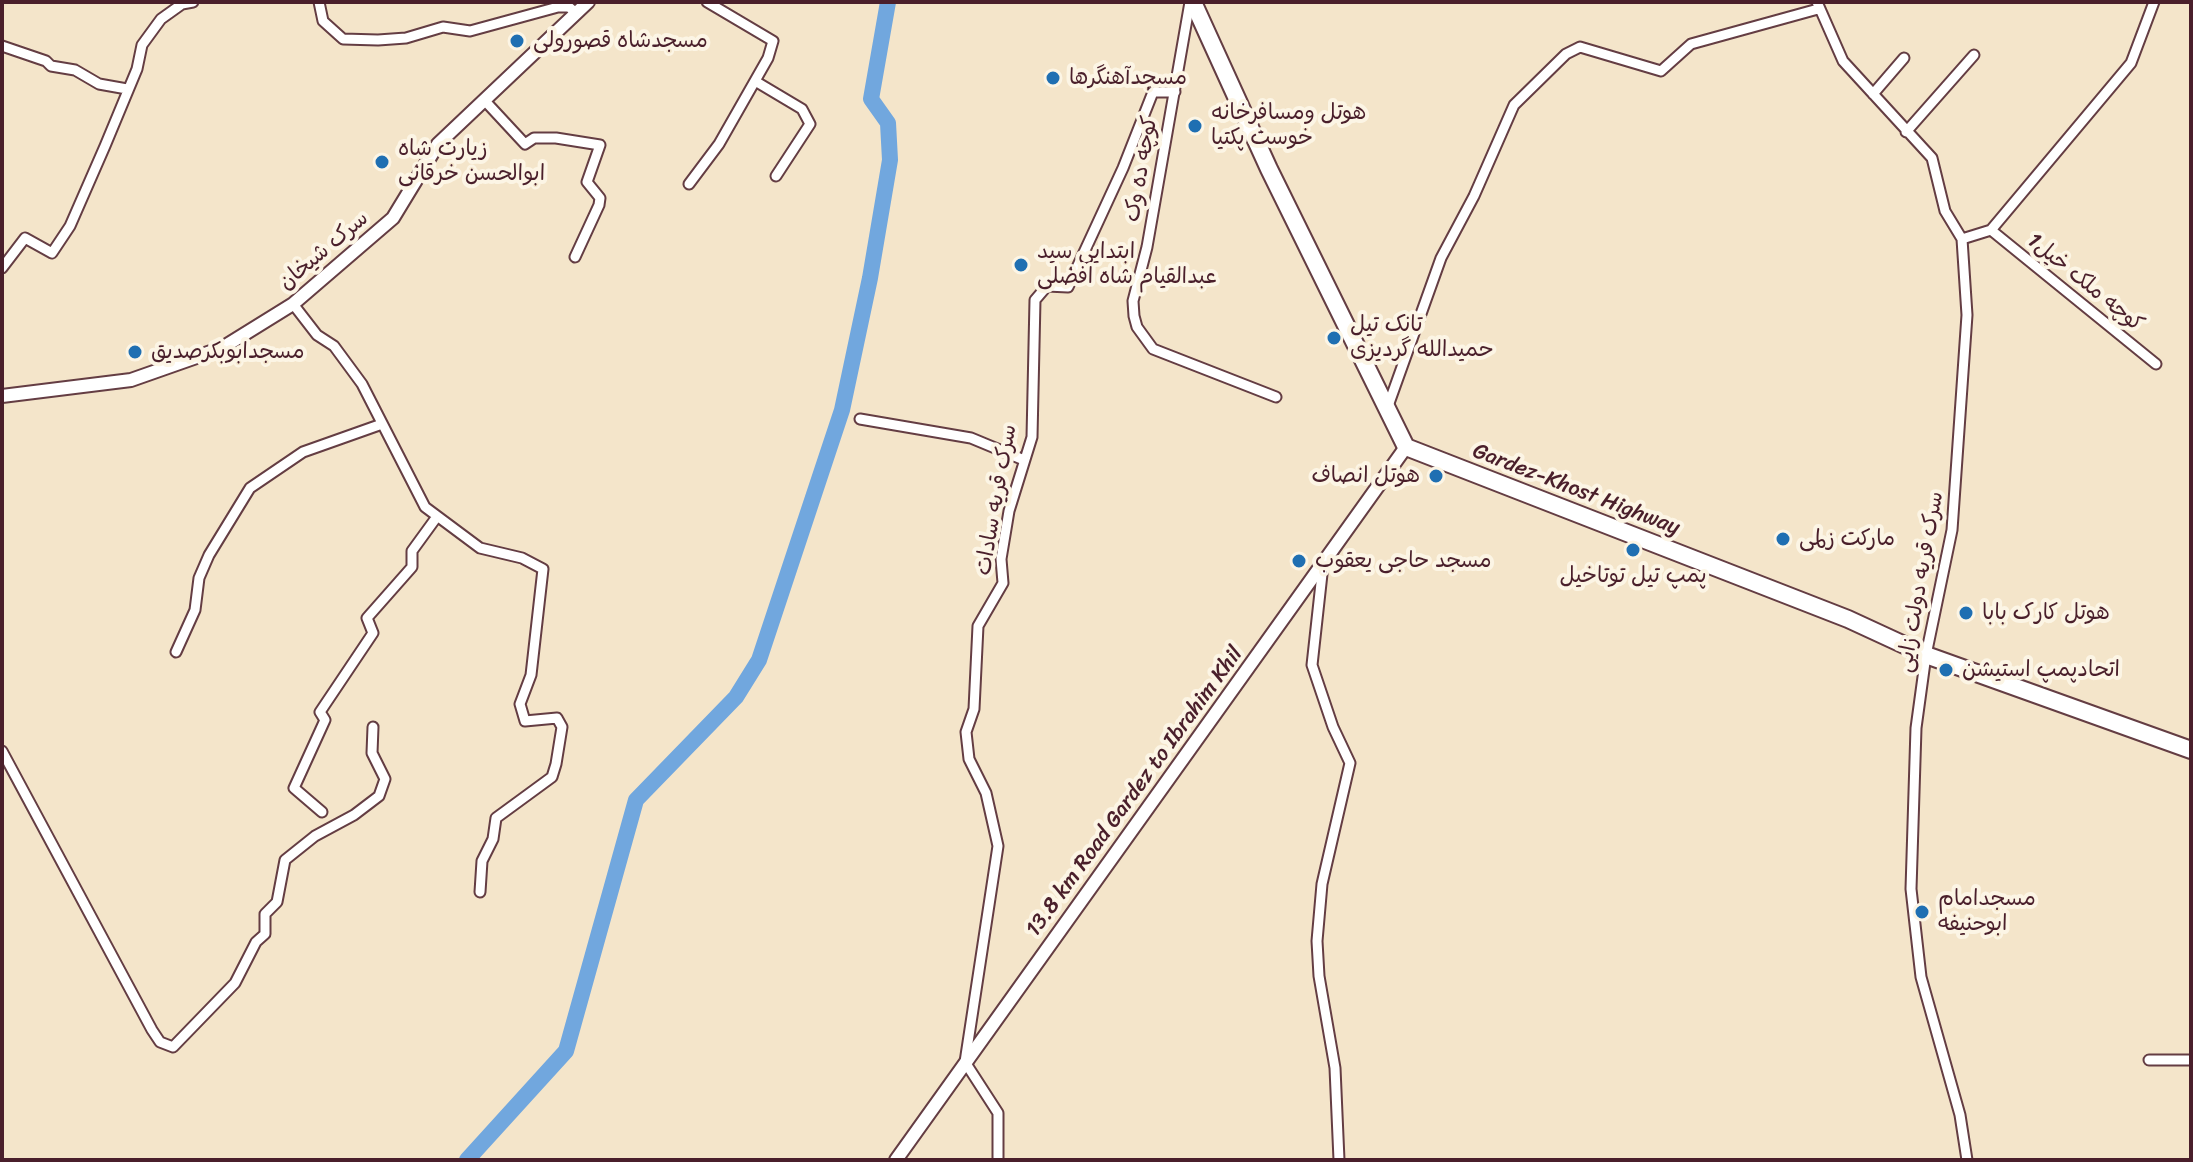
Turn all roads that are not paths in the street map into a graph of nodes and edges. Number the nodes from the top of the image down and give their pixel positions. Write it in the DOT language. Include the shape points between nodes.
graph roads {
  1 [pos="193,2"];
  2 [pos="319,2"];
  3 [pos="588,2"];
  4 [pos="707,2"];
  5 [pos="1191,2"];
  6 [pos="2154,2"];
  7 [pos="1817,6"];
  8 [pos="576,13"];
  9 [pos="2,46"];
  10 [pos="1974,55"];
  11 [pos="1904,58"];
  12 [pos="755,81"];
  13 [pos="127,89"];
  14 [pos="1175,92"];
  15 [pos="1873,94"];
  16 [pos="486,102"];
  17 [pos="1906,132"];
  18 [pos="776,176"];
  19 [pos="689,184"];
  20 [pos="1991,230"];
  21 [pos="1962,239"];
  22 [pos="575,257"];
  23 [pos="2,268"];
  24 [pos="293,304"];
  25 [pos="2156,364"];
  26 [pos="2,396"];
  27 [pos="1276,397"];
  28 [pos="1388,406"];
  29 [pos="860,419"];
  30 [pos="382,424"];
  31 [pos="1406,447"];
  32 [pos="1024,460"];
  33 [pos="436,518"];
  34 [pos="1324,562"];
  35 [pos="176,652"];
  36 [pos="1926,655"];
  37 [pos="373,727"];
  38 [pos="2191,750"];
  39 [pos="2,751"];
  40 [pos="322,812"];
  41 [pos="480,892"];
  42 [pos="2149,1060"];
  43 [pos="2191,1060"];
  44 [pos="965,1062"];
  45 [pos="896,1160"];
  46 [pos="998,1160"];
  47 [pos="1339,1160"];
  48 [pos="1967,1160"];
  1 -- 13 [label="street" via="161,19 142,45"];
  2 -- 8 [label="street" via="323,21 343,39 406,38 443,27 470,31 558,7"];
  3 -- 8 [label="street, سرک شیخان"];
  4 -- 12 [label="street" via="773,41"];
  5 -- 14 [label="street, کوچه ده وک"];
  5 -- 28 [label="highway"];
  6 -- 20 [label="street" via="2131,63"];
  7 -- 15 [label="street, سرک قریه دولت زایی" via="1843,61"];
  7 -- 28 [label="street" via="1691,44 1661,71 1580,47 1566,54 1514,105 1441,258"];
  8 -- 16 [label="street, سرک شیخان"];
  9 -- 13 [label="street" via="75,70 99,84"];
  10 -- 17 [label="street"];
  11 -- 15 [label="street"];
  12 -- 18 [label="street" via="802,109 810,124"];
  12 -- 19 [label="street"];
  13 -- 23 [label="street" via="52,253 25,238"];
  14 -- 27 [label="street, کوچه ده وک" via="1133,301 1137,327 1153,349"];
  14 -- 32 [label="street, سرک قریه سادات" via="1153,92 1068,287 1047,286 1035,300 1032,437"];
  15 -- 17 [label="street, سرک قریه دولت زایی"];
  16 -- 22 [label="street" via="525,144 534,138 556,138 600,145 587,182 600,198 599,205"];
  16 -- 24 [label="street, سرک شیخان" via="438,144 393,218"];
  17 -- 21 [label="street, سرک قریه دولت زایی" via="1932,158 1945,211"];
  20 -- 21 [label="street"];
  20 -- 25 [label="street, کوچه ملک خیل1"];
  21 -- 36 [label="street, سرک قریه دولت زایی" via="1967,315 1952,530"];
  24 -- 26 [label="street, سرک شیخان" via="222,348 131,380"];
  24 -- 30 [label="street" via="317,335 334,346"];
  28 -- 31 [label="highway"];
  29 -- 32 [label="street" via="971,438"];
  30 -- 33 [label="street" via="425,507"];
  30 -- 35 [label="street" via="303,452 250,488 209,555 199,578 195,610"];
  31 -- 34 [label="street, 13.8 km Road Gardez to Ibrahim Khil"];
  31 -- 36 [label="highway, Gardez-Khost Highway" via="1848,619"];
  32 -- 44 [label="street, سرک قریه سادات" via="1009,511 1003,583 978,626 974,709 966,732 969,759 986,793 998,846"];
  33 -- 40 [label="street" via="412,551 412,567 367,618 373,633 320,712 325,720 294,788"];
  33 -- 41 [label="street" via="480,548 543,569 531,675 520,704 525,721 551,716 562,727 552,777 496,818 482,861"];
  34 -- 44 [label="street, 13.8 km Road Gardez to Ibrahim Khil"];
  34 -- 47 [label="street" via="1312,665 1350,763 1322,884 1317,941 1335,1068"];
  36 -- 38 [label="highway, Gardez-Khost Highway"];
  36 -- 48 [label="street, سرک قریه دولت زایی" via="1916,728 1911,889 1921,977 1960,1115"];
  37 -- 39 [label="street" via="372,753 385,779 379,796 285,860 277,902 265,914 265,934 235,983 173,1047 160,1042 152,1030"];
  42 -- 43 [label="street"];
  44 -- 45 [label="street, 13.8 km Road Gardez to Ibrahim Khil"];
  44 -- 46 [label="street" via="998,1113"];
}
